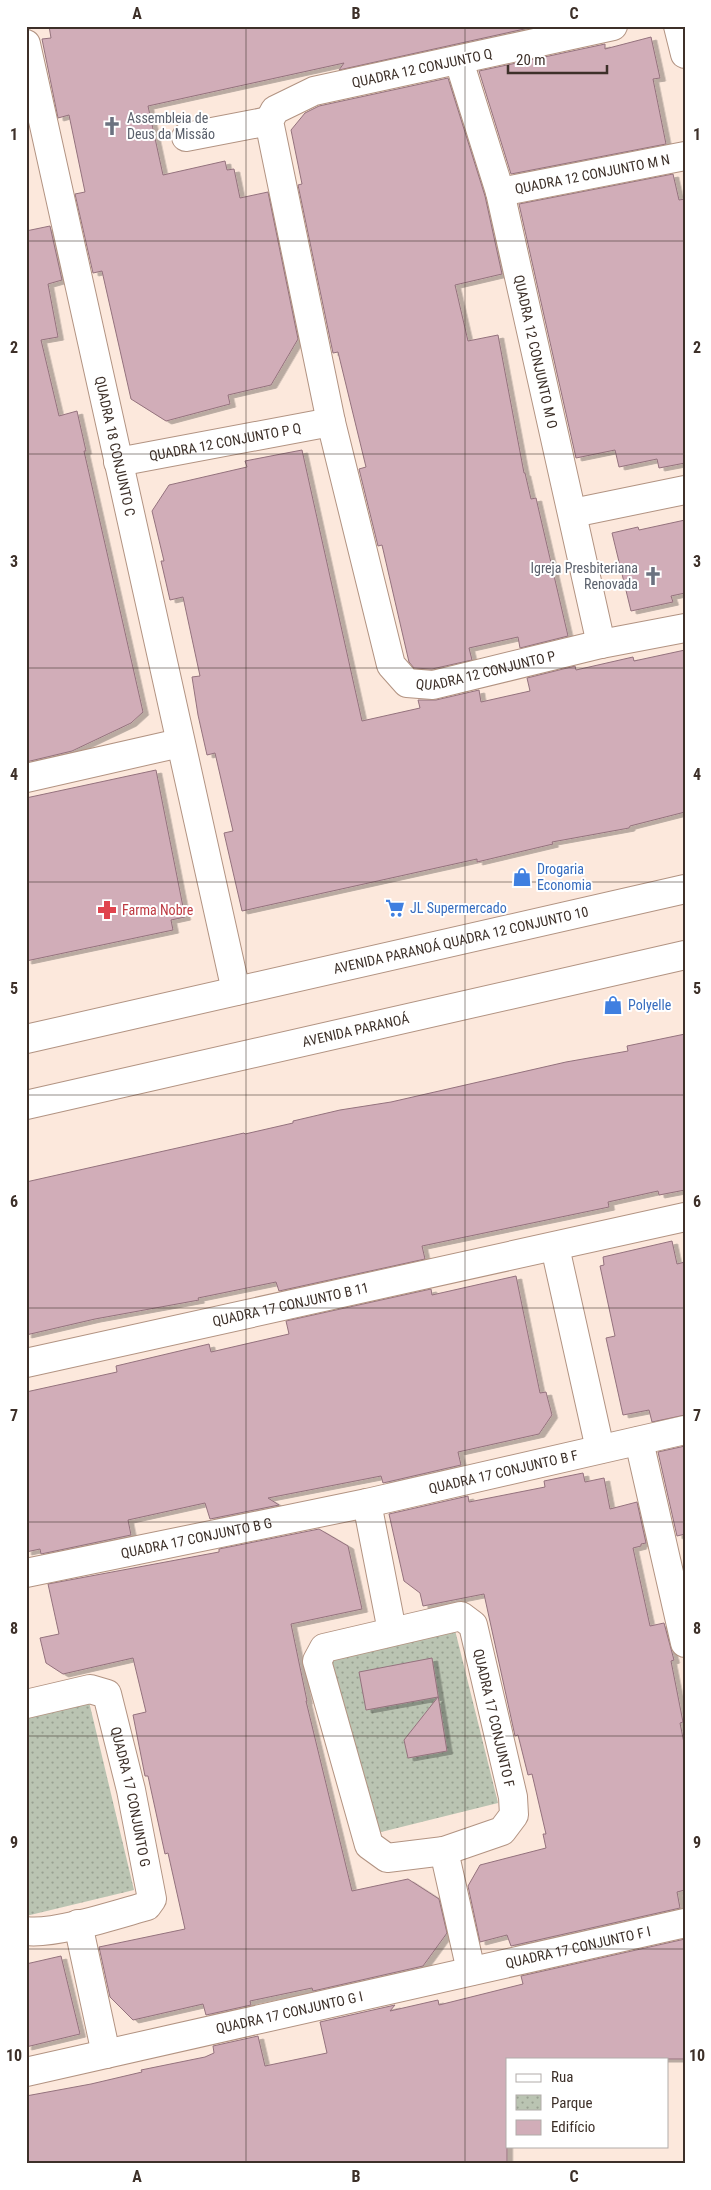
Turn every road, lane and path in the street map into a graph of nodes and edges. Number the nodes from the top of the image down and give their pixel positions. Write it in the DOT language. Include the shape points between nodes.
graph roads {
  1 [pos="613,26"];
  2 [pos="678,26"];
  3 [pos="26,44"];
  4 [pos="685,54"];
  5 [pos="459,61"];
  6 [pos="269,121"];
  7 [pos="186,137"];
  8 [pos="38,153"];
  9 [pos="685,156"];
  10 [pos="500,192"];
  11 [pos="331,422"];
  12 [pos="118,462"];
  13 [pos="685,490"];
  14 [pos="573,513"];
  15 [pos="685,628"];
  16 [pos="601,644"];
  17 [pos="180,743"];
  18 [pos="26,778"];
  19 [pos="685,889"];
  20 [pos="685,955"];
  21 [pos="236,991"];
  22 [pos="26,1039"];
  23 [pos="26,1105"];
  24 [pos="685,1217"];
  25 [pos="555,1247"];
  26 [pos="26,1364"];
  27 [pos="685,1430"];
  28 [pos="639,1441"];
  29 [pos="600,1449"];
  30 [pos="367,1503"];
  31 [pos="676,1561"];
  32 [pos="26,1573"];
  33 [pos="392,1631"];
  34 [pos="685,1643"];
  35 [pos="28,1697"];
  36 [pos="444,1851"];
  37 [pos="685,1923"];
  38 [pos="78,1924"];
  39 [pos="26,1931"];
  40 [pos="471,1972"];
  41 [pos="106,2054"];
  42 [pos="26,2072"];
  1 -- 5 [label="street, QUADRA 12 CONJUNTO Q"];
  2 -- 4 [label="street"];
  3 -- 8 [label="street, QUADRA 18 CONJUNTO C"];
  5 -- 6 [label="street, QUADRA 12 CONJUNTO Q" via="314,91 276,110"];
  5 -- 10 [label="street, QUADRA 12 CONJUNTO M O"];
  6 -- 7 [label="street"];
  6 -- 11 [label="street"];
  8 -- 12 [label="street, QUADRA 18 CONJUNTO C"];
  9 -- 10 [label="street, QUADRA 12 CONJUNTO M N"];
  10 -- 14 [label="street, QUADRA 12 CONJUNTO M O"];
  11 -- 12 [label="street, QUADRA 12 CONJUNTO P Q"];
  11 -- 16 [label="street, QUADRA 12 CONJUNTO P" via="391,665 407,683 433,685"];
  12 -- 17 [label="street, QUADRA 18 CONJUNTO C"];
  13 -- 14 [label="street"];
  14 -- 16 [label="street, QUADRA 12 CONJUNTO M O"];
  15 -- 16 [label="street, QUADRA 12 CONJUNTO P"];
  17 -- 18 [label="street"];
  17 -- 21 [label="street, QUADRA 18 CONJUNTO C"];
  19 -- 21 [label="street, AVENIDA PARANOÁ QUADRA 12 CONJUNTO 10"];
  20 -- 23 [label="street, AVENIDA PARANOÁ"];
  21 -- 22 [label="street, AVENIDA PARANOÁ QUADRA 12 CONJUNTO 10"];
  24 -- 25 [label="street, QUADRA 17 CONJUNTO B 11"];
  25 -- 26 [label="street, QUADRA 17 CONJUNTO B 11"];
  25 -- 29 [label="street"];
  27 -- 28 [label="street, QUADRA 17 CONJUNTO B F"];
  28 -- 29 [label="street, QUADRA 17 CONJUNTO B F"];
  28 -- 31 [label="street"];
  29 -- 30 [label="street, QUADRA 17 CONJUNTO B F"];
  30 -- 32 [label="street, QUADRA 17 CONJUNTO B G"];
  30 -- 33 [label="street"];
  31 -- 34 [label="street"];
  33 -- 36 [label="street" via="324,1648 317,1661 369,1845 387,1858"];
  33 -- 36 [label="street, QUADRA 17 CONJUNTO F" via="461,1616 473,1625 513,1797 514,1815 502,1832"];
  35 -- 38 [label="street, QUADRA 17 CONJUNTO G" via="90,1689 107,1694 131,1790 152,1899 147,1906"];
  36 -- 40 [label="street"];
  37 -- 40 [label="street, QUADRA 17 CONJUNTO F I"];
  38 -- 39 [label="street"];
  38 -- 41 [label="street"];
  40 -- 41 [label="street, QUADRA 17 CONJUNTO G I"];
  41 -- 42 [label="street, QUADRA 17 CONJUNTO G I"];
}
